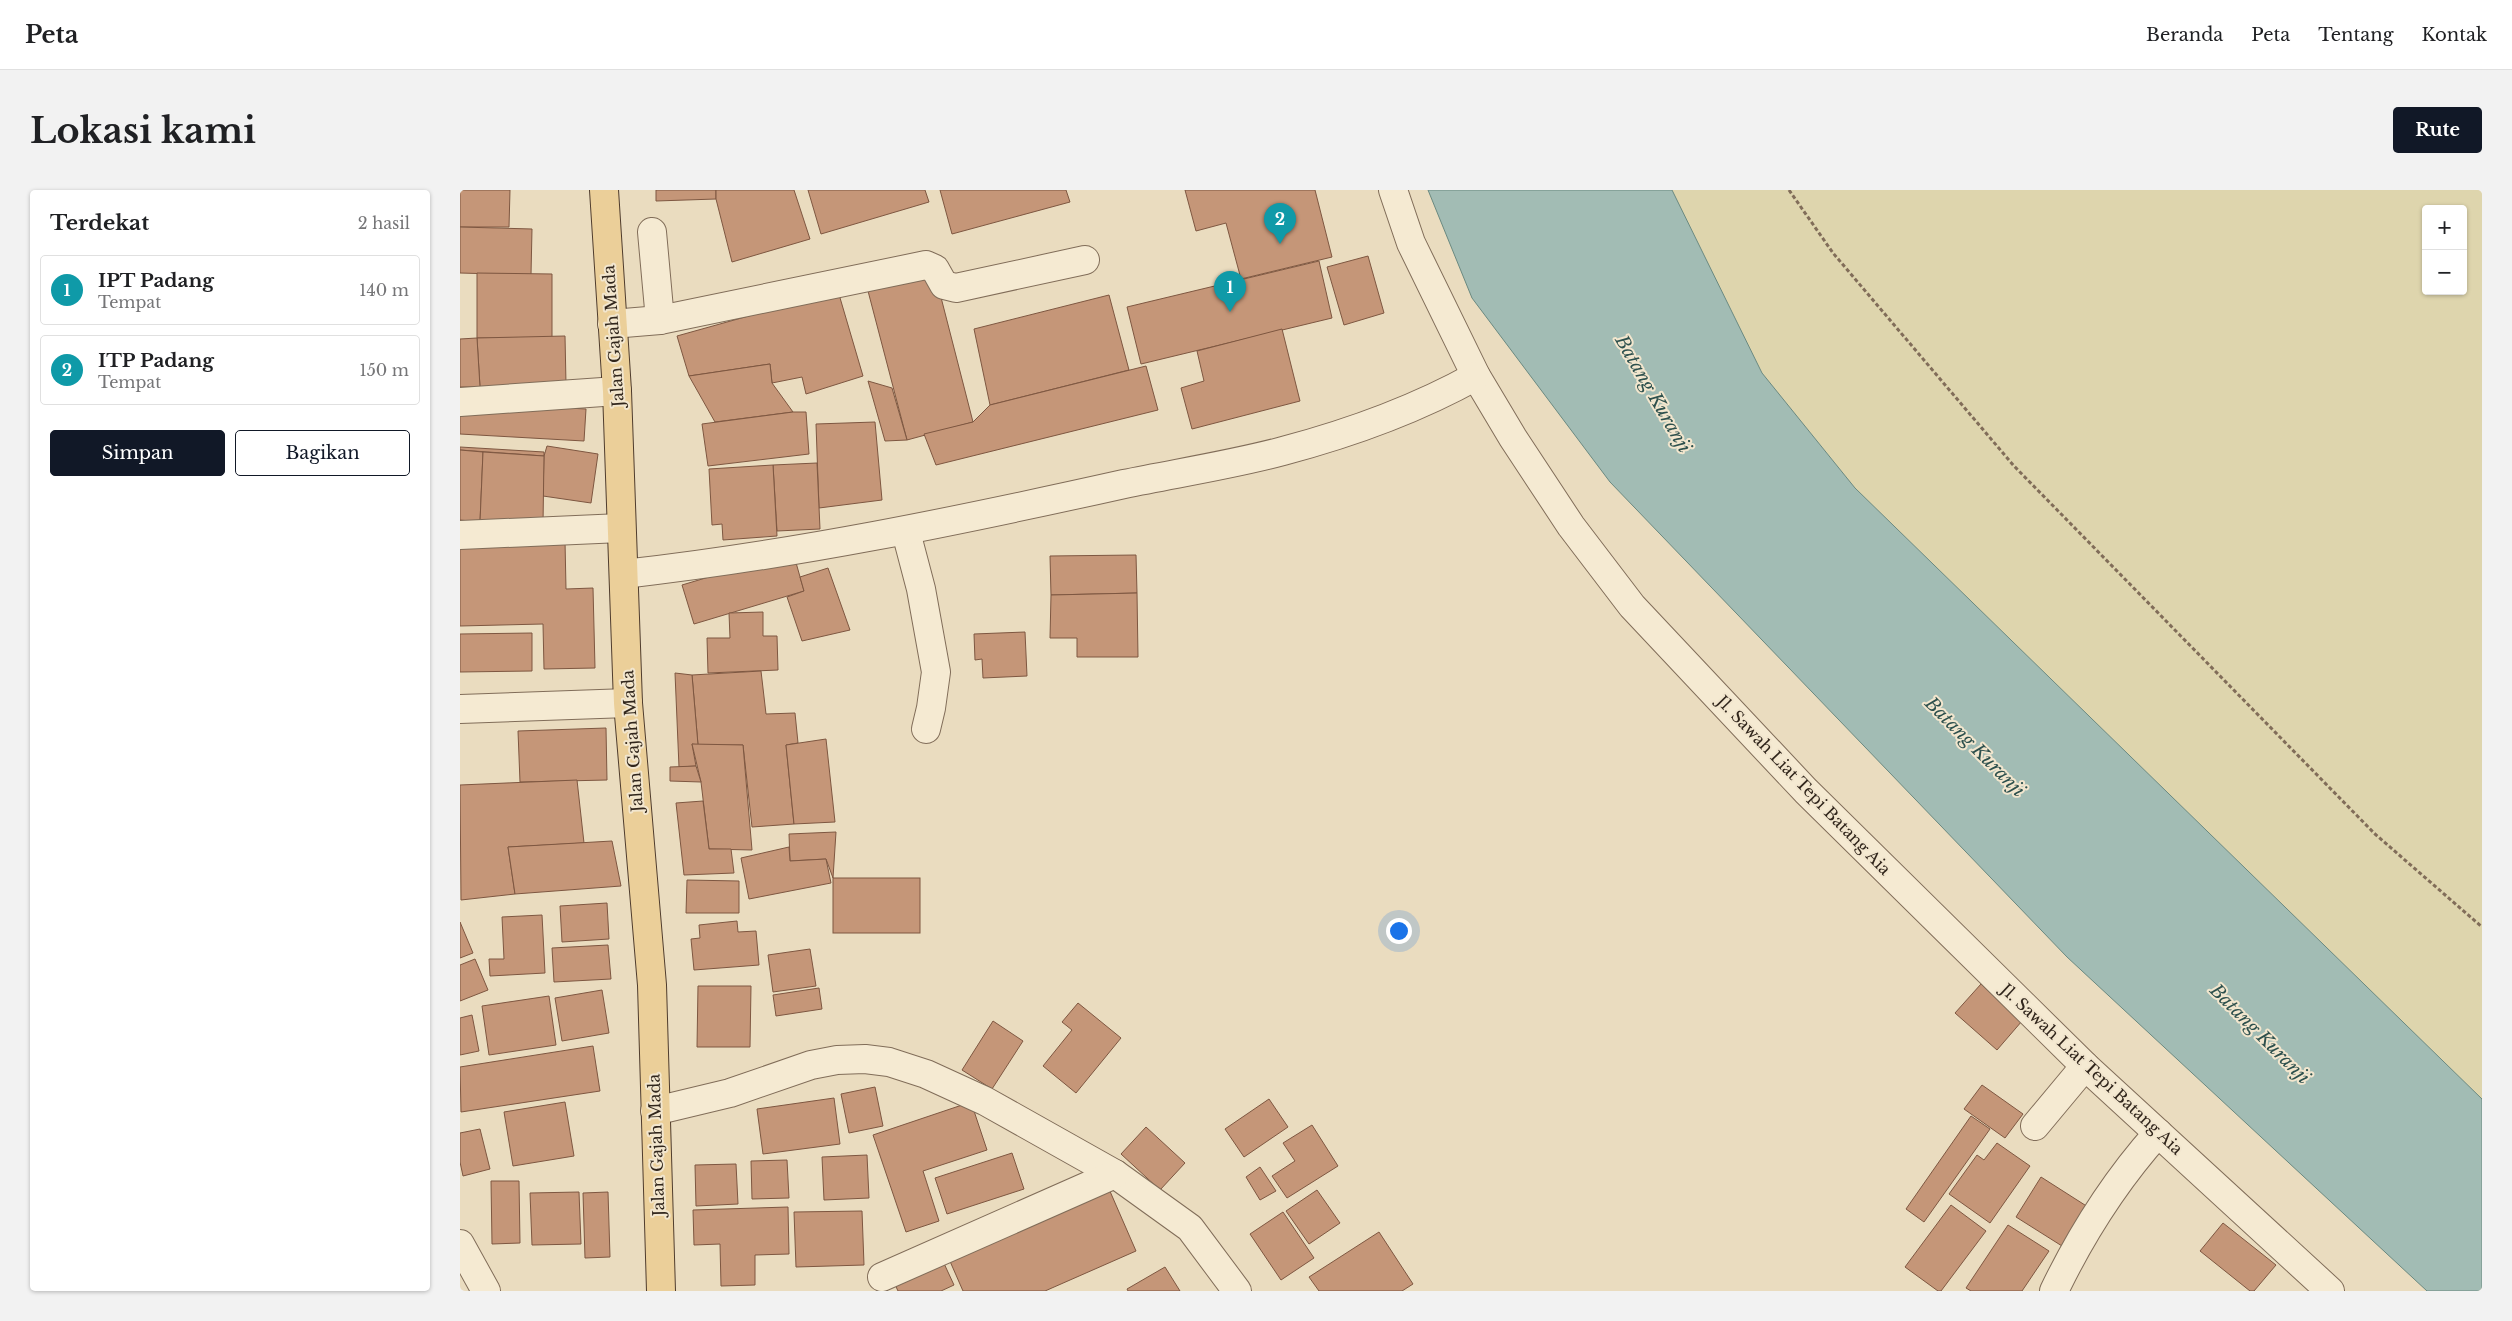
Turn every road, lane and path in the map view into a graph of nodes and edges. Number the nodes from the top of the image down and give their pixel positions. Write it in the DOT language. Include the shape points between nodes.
graph roads {
  1 [pos="604,190"];
  2 [pos="1393,190"];
  3 [pos="1788,190"];
  4 [pos="652,232"];
  5 [pos="1085,260"];
  6 [pos="660,320"];
  7 [pos="612,324"];
  8 [pos="1476,376"];
  9 [pos="618,391"];
  10 [pos="460,402"];
  11 [pos="621,528"];
  12 [pos="906,532"];
  13 [pos="460,535"];
  14 [pos="624,574"];
  15 [pos="628,703"];
  16 [pos="460,709"];
  17 [pos="926,728"];
  18 [pos="2482,927"];
  19 [pos="2085,1066"];
  20 [pos="655,1111"];
  21 [pos="2035,1126"];
  22 [pos="2158,1133"];
  23 [pos="1115,1174"];
  24 [pos="460,1244"];
  25 [pos="882,1277"];
  26 [pos="655,1288"];
  27 [pos="486,1291"];
  28 [pos="1237,1291"];
  29 [pos="2054,1291"];
  30 [pos="2330,1291"];
  1 -- 7 [label="main road, Jalan Gajah Mada"];
  2 -- 8 [label="street, Jl. Sawah Liat Tepi Batang Aia" via="1411,243"];
  3 -- 18 [label="path" via="1832,253 2014,466 2375,834"];
  4 -- 6 [label="street"];
  5 -- 6 [label="street" via="956,288 944,285 935,269 926,265"];
  6 -- 7 [label="street"];
  7 -- 9 [label="main road, Jalan Gajah Mada"];
  8 -- 12 [label="street" via="1398,414 1282,452"];
  8 -- 19 [label="street, Jl. Sawah Liat Tepi Batang Aia" via="1571,526 1632,606 1806,791"];
  9 -- 10 [label="street"];
  9 -- 11 [label="main road, Jalan Gajah Mada"];
  11 -- 13 [label="street"];
  11 -- 14 [label="main road, Jalan Gajah Mada"];
  12 -- 14 [label="street"];
  12 -- 17 [label="street" via="921,589 936,672"];
  14 -- 15 [label="main road, Jalan Gajah Mada"];
  15 -- 16 [label="street"];
  15 -- 20 [label="main road, Jalan Gajah Mada" via="652,985"];
  19 -- 21 [label="street"];
  19 -- 22 [label="street, Jl. Sawah Liat Tepi Batang Aia"];
  20 -- 23 [label="street" via="730,1093 811,1065 837,1060 889,1062 926,1074 985,1101"];
  20 -- 26 [label="main road, Jalan Gajah Mada"];
  22 -- 29 [label="street" via="2110,1192"];
  22 -- 30 [label="street, Jl. Sawah Liat Tepi Batang Aia"];
  23 -- 25 [label="street"];
  23 -- 28 [label="street" via="1190,1228"];
  24 -- 27 [label="street"];
}
